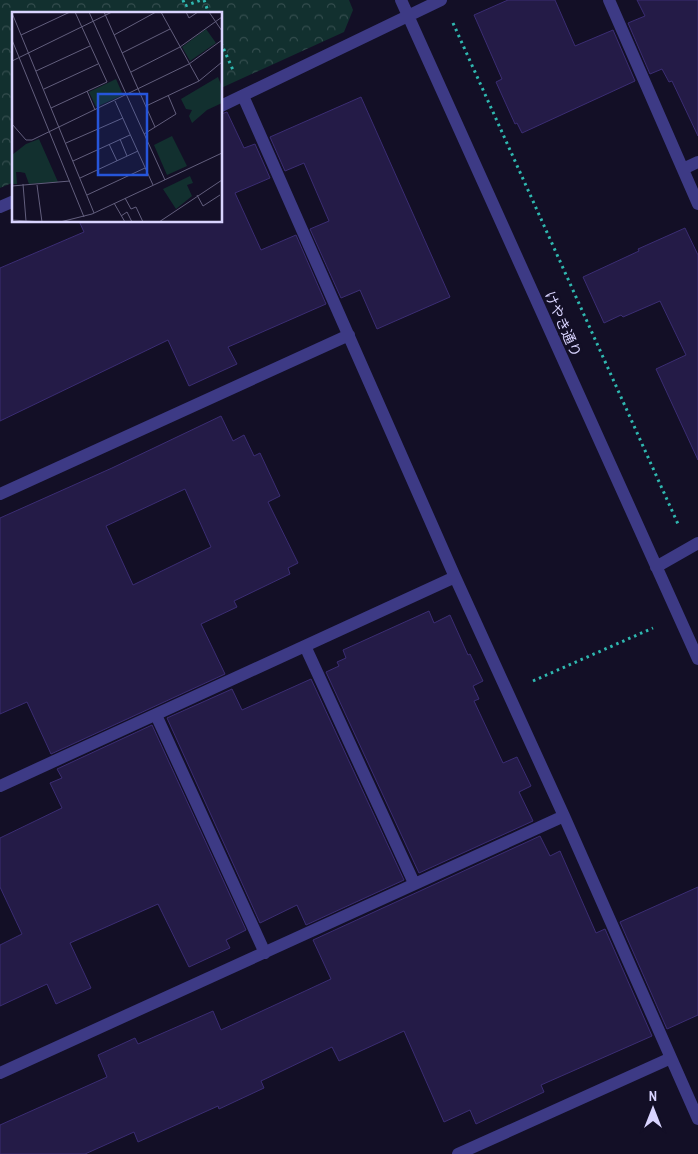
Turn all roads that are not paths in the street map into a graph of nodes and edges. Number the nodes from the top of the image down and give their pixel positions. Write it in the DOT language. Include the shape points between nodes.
graph roads {
  1 [pos="401,0"];
  2 [pos="441,0"];
  3 [pos="609,0"];
  4 [pos="409,17"];
  5 [pos="243,96"];
  6 [pos="222,106"];
  7 [pos="698,162"];
  8 [pos="683,169"];
  9 [pos="12,202"];
  10 [pos="698,204"];
  11 [pos="0,207"];
  12 [pos="349,335"];
  13 [pos="0,494"];
  14 [pos="693,546"];
  15 [pos="656,568"];
  16 [pos="455,577"];
  17 [pos="305,646"];
  18 [pos="698,660"];
  19 [pos="156,715"];
  20 [pos="0,786"];
  21 [pos="564,816"];
  22 [pos="414,883"];
  23 [pos="266,953"];
  24 [pos="671,1058"];
  25 [pos="0,1073"];
  26 [pos="698,1119"];
  27 [pos="458,1154"];
  1 -- 4 [label="street, けやき通り"];
  2 -- 4 [label="street"];
  3 -- 8 [label="street"];
  4 -- 5 [label="street"];
  4 -- 15 [label="street, けやき通り"];
  5 -- 6 [label="street"];
  5 -- 12 [label="street"];
  7 -- 8 [label="street"];
  8 -- 10 [label="street"];
  9 -- 11 [label="street"];
  12 -- 13 [label="street"];
  12 -- 16 [label="street"];
  14 -- 15 [label="street"];
  15 -- 18 [label="street, けやき通り"];
  16 -- 17 [label="street"];
  16 -- 21 [label="street"];
  17 -- 19 [label="street"];
  17 -- 22 [label="street"];
  19 -- 20 [label="street"];
  19 -- 23 [label="street"];
  21 -- 22 [label="street"];
  21 -- 24 [label="street"];
  22 -- 23 [label="street"];
  23 -- 25 [label="street"];
  24 -- 26 [label="street"];
  24 -- 27 [label="street"];
}
